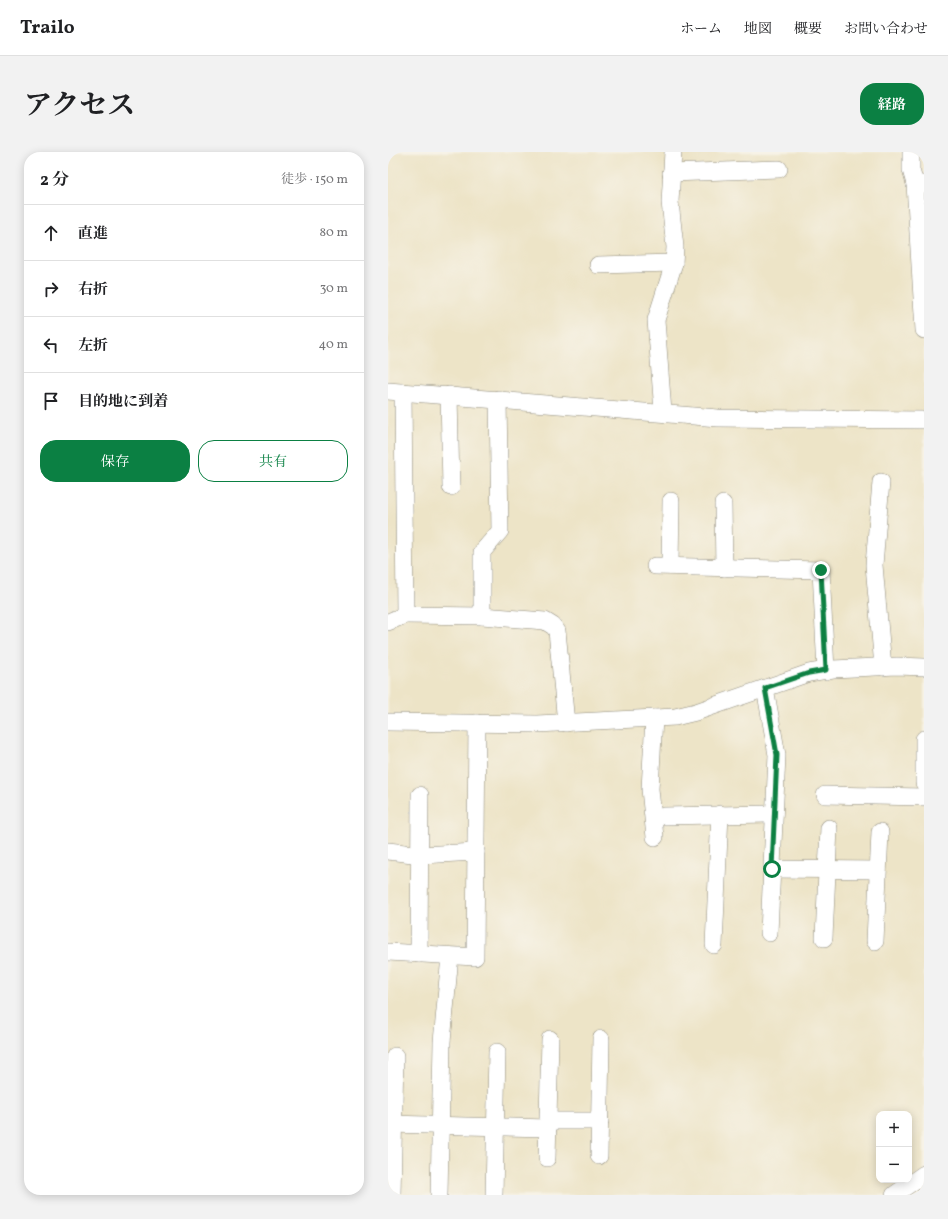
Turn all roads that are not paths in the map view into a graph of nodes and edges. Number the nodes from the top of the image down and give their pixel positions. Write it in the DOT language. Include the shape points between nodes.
graph roads {
  1 [pos="673,152"];
  2 [pos="911,152"];
  3 [pos="779,169"];
  4 [pos="672,173"];
  5 [pos="919,184"];
  6 [pos="674,264"];
  7 [pos="598,265"];
  8 [pos="923,283"];
  9 [pos="924,330"];
  10 [pos="395,391"];
  11 [pos="449,395"];
  12 [pos="498,399"];
  13 [pos="663,412"];
  14 [pos="924,420"];
  15 [pos="881,482"];
  16 [pos="451,487"];
  17 [pos="671,501"];
  18 [pos="723,504"];
  19 [pos="724,568"];
  20 [pos="405,615"];
  21 [pos="482,616"];
  22 [pos="388,622"];
  23 [pos="924,666"];
  24 [pos="882,667"];
  25 [pos="826,670"];
  26 [pos="765,688"];
  27 [pos="654,718"];
  28 [pos="388,722"];
  29 [pos="477,723"];
  30 [pos="566,723"];
  31 [pos="924,739"];
  32 [pos="924,784"];
  33 [pos="420,795"];
  34 [pos="825,795"];
  35 [pos="924,797"];
  36 [pos="720,814"];
  37 [pos="774,814"];
  38 [pos="664,816"];
  39 [pos="829,828"];
  40 [pos="880,832"];
  41 [pos="655,837"];
  42 [pos="388,851"];
  43 [pos="476,852"];
  44 [pos="421,855"];
  45 [pos="772,869"];
  46 [pos="827,870"];
  47 [pos="878,870"];
  48 [pos="769,933"];
  49 [pos="824,938"];
  50 [pos="875,941"];
  51 [pos="714,945"];
  52 [pos="388,952"];
  53 [pos="419,954"];
  54 [pos="450,956"];
  55 [pos="550,1039"];
  56 [pos="601,1039"];
  57 [pos="497,1052"];
  58 [pos="394,1056"];
  59 [pos="600,1121"];
  60 [pos="390,1124"];
  61 [pos="440,1125"];
  62 [pos="548,1125"];
  63 [pos="496,1127"];
  64 [pos="599,1156"];
  65 [pos="547,1158"];
  66 [pos="924,1174"];
  67 [pos="392,1195"];
  68 [pos="439,1195"];
  69 [pos="494,1195"];
  70 [pos="894,1195"];
  1 -- 4 [label="street"];
  2 -- 5 [label="street" via="911,170"];
  3 -- 4 [label="street"];
  4 -- 6 [label="street" via="670,202 675,247"];
  5 -- 8 [label="street"];
  6 -- 7 [label="street"];
  6 -- 13 [label="street" via="656,320"];
  8 -- 9 [label="street"];
  10 -- 11 [label="street"];
  10 -- 20 [label="street"];
  11 -- 12 [label="street"];
  11 -- 16 [label="street"];
  12 -- 13 [label="street"];
  12 -- 21 [label="street" via="500,531 482,552"];
  13 -- 14 [label="street" via="718,418"];
  15 -- 24 [label="street" via="874,565"];
  17 -- 19 [label="street" via="663,566"];
  18 -- 19 [label="street"];
  19 -- 25 [label="street" via="821,570"];
  20 -- 21 [label="street"];
  20 -- 22 [label="street"];
  21 -- 30 [label="street" via="545,621 554,626 557,631"];
  23 -- 24 [label="street"];
  24 -- 25 [label="street"];
  25 -- 26 [label="street"];
  26 -- 27 [label="street" via="696,712"];
  26 -- 37 [label="street" via="777,755"];
  27 -- 30 [label="street"];
  27 -- 41 [label="street" via="650,789"];
  28 -- 29 [label="street"];
  29 -- 30 [label="street"];
  29 -- 43 [label="street"];
  31 -- 32 [label="street"];
  33 -- 44 [label="street"];
  34 -- 35 [label="street"];
  36 -- 37 [label="street"];
  36 -- 38 [label="street"];
  36 -- 51 [label="street"];
  37 -- 45 [label="street"];
  39 -- 46 [label="street"];
  40 -- 47 [label="street"];
  42 -- 44 [label="street"];
  43 -- 44 [label="street"];
  43 -- 54 [label="street" via="475,957"];
  44 -- 53 [label="street"];
  45 -- 46 [label="street"];
  45 -- 48 [label="street"];
  46 -- 47 [label="street"];
  46 -- 49 [label="street"];
  47 -- 50 [label="street"];
  52 -- 53 [label="street"];
  53 -- 54 [label="street"];
  54 -- 61 [label="street" via="442,1042"];
  55 -- 62 [label="street"];
  56 -- 59 [label="street"];
  57 -- 63 [label="street"];
  58 -- 60 [label="street"];
  59 -- 62 [label="street"];
  59 -- 64 [label="street"];
  60 -- 61 [label="street"];
  60 -- 67 [label="street"];
  61 -- 63 [label="street"];
  61 -- 68 [label="street"];
  62 -- 63 [label="street"];
  62 -- 65 [label="street"];
  63 -- 69 [label="street"];
  66 -- 70 [label="street"];
}
